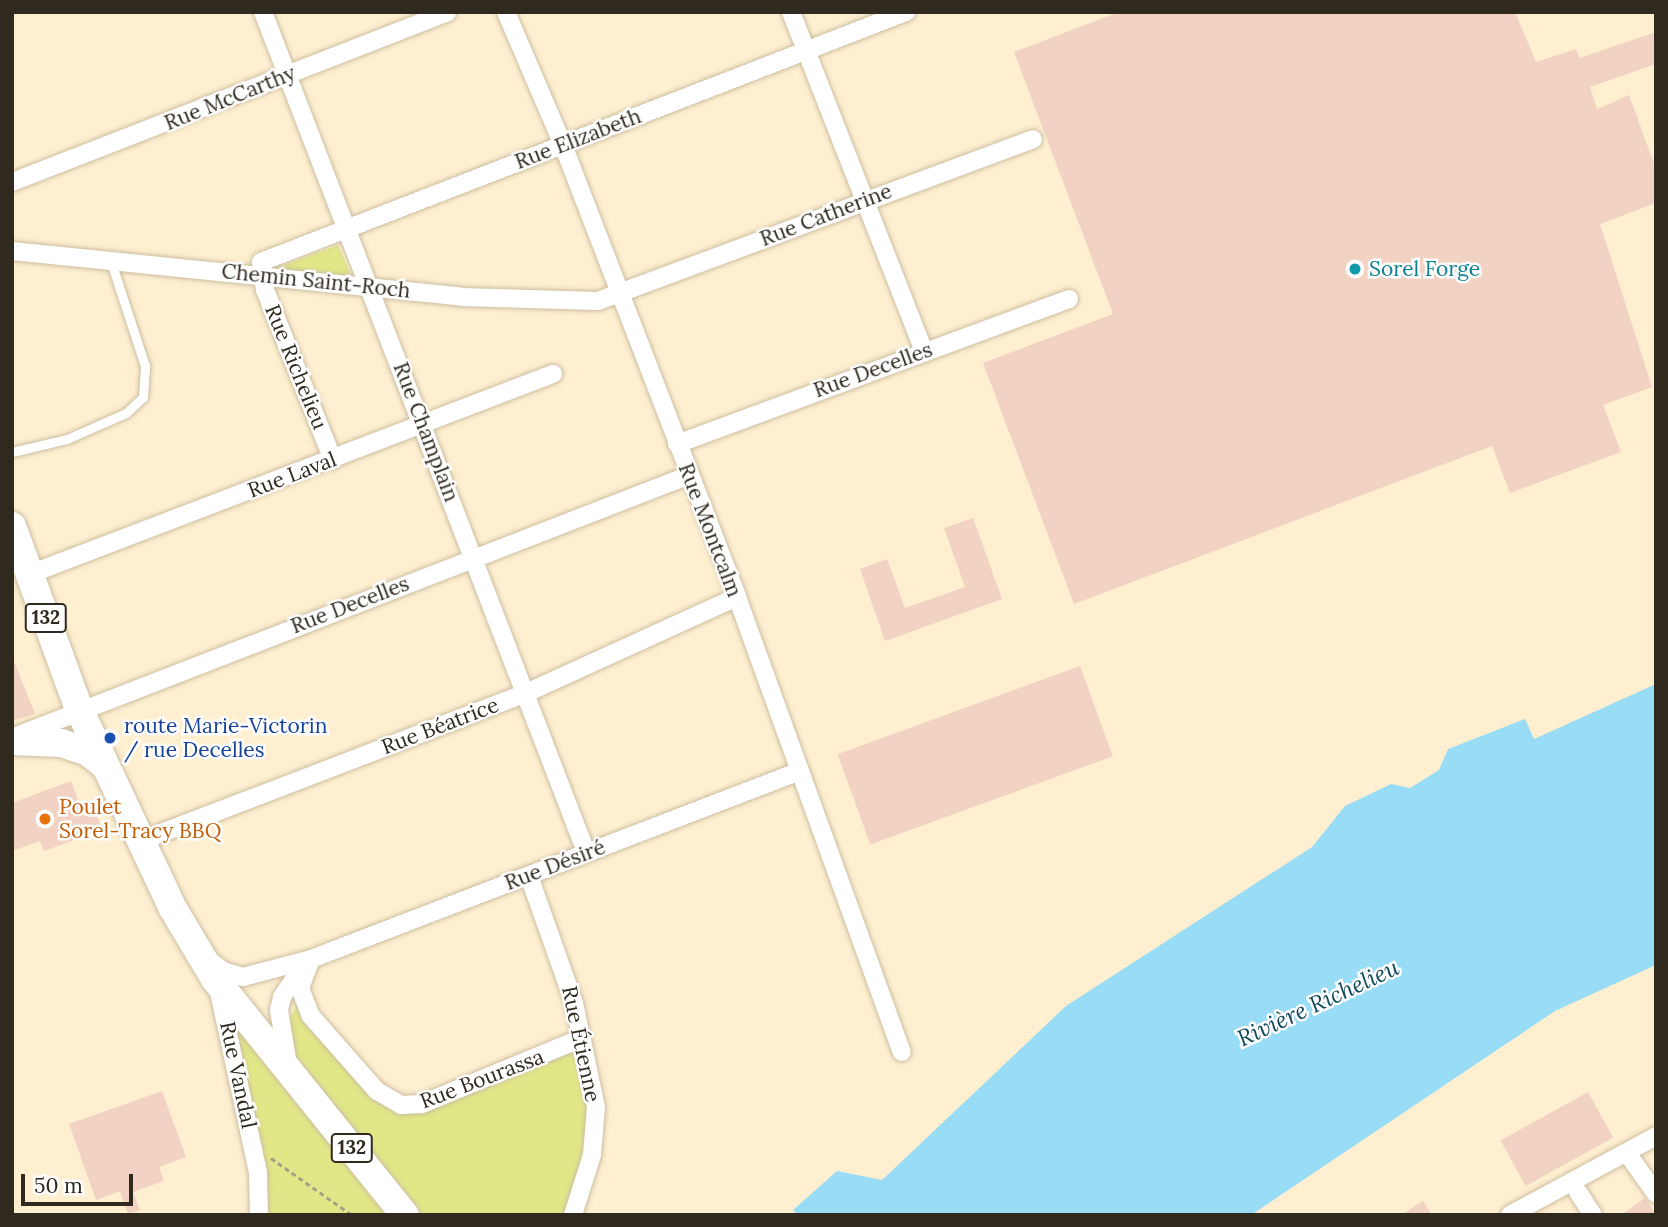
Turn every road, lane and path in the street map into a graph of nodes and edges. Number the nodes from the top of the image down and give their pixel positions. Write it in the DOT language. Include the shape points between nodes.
graph roads {
  1 [pos="263,12"];
  2 [pos="447,12"];
  3 [pos="506,12"];
  4 [pos="791,12"];
  5 [pos="906,12"];
  6 [pos="806,51"];
  7 [pos="287,75"];
  8 [pos="1033,139"];
  9 [pos="563,145"];
  10 [pos="12,182"];
  11 [pos="866,198"];
  12 [pos="344,229"];
  13 [pos="12,251"];
  14 [pos="111,262"];
  15 [pos="259,273"];
  16 [pos="368,287"];
  17 [pos="620,294"];
  18 [pos="1069,299"];
  19 [pos="924,351"];
  20 [pos="552,374"];
  21 [pos="424,423"];
  22 [pos="677,444"];
  23 [pos="12,452"];
  24 [pos="333,460"];
  25 [pos="690,475"];
  26 [pos="12,526"];
  27 [pos="474,558"];
  28 [pos="30,574"];
  29 [pos="737,597"];
  30 [pos="524,694"];
  31 [pos="79,709"];
  32 [pos="12,740"];
  33 [pos="103,764"];
  34 [pos="800,771"];
  35 [pos="138,842"];
  36 [pos="586,852"];
  37 [pos="528,876"];
  38 [pos="196,949"];
  39 [pos="311,959"];
  40 [pos="215,979"];
  41 [pos="582,1038"];
  42 [pos="902,1052"];
  43 [pos="298,1081"];
  44 [pos="1656,1136"];
  45 [pos="252,1143"];
  46 [pos="1627,1153"];
  47 [pos="1578,1192"];
  48 [pos="1656,1194"];
  49 [pos="259,1215"];
  50 [pos="352,1215"];
  51 [pos="405,1215"];
  52 [pos="573,1215"];
  53 [pos="1510,1215"];
  54 [pos="1593,1215"];
  1 -- 7 [label="street, Rue Champlain"];
  2 -- 7 [label="street, Rue McCarthy"];
  3 -- 9 [label="street, Rue Montcalm"];
  4 -- 6 [label="street"];
  5 -- 6 [label="street, Rue Elizabeth"];
  6 -- 9 [label="street, Rue Elizabeth"];
  6 -- 11 [label="street"];
  7 -- 10 [label="street, Rue McCarthy"];
  7 -- 12 [label="street, Rue Champlain"];
  8 -- 11 [label="street, Rue Catherine"];
  9 -- 12 [label="street, Rue Elizabeth"];
  9 -- 17 [label="street, Rue Montcalm"];
  11 -- 17 [label="street, Rue Catherine"];
  11 -- 19 [label="street"];
  12 -- 15 [label="street, Rue Elizabeth" via="267,258"];
  12 -- 16 [label="street, Rue Champlain"];
  13 -- 14 [label="street, Chemin Saint-Roch"];
  14 -- 15 [label="street, Chemin Saint-Roch"];
  14 -- 23 [label="lane" via="145,366 143,397 126,413 67,439"];
  15 -- 16 [label="street, Chemin Saint-Roch"];
  15 -- 24 [label="street, Rue Richelieu"];
  16 -- 17 [label="street, Chemin Saint-Roch" via="588,302"];
  16 -- 21 [label="street, Rue Champlain"];
  17 -- 22 [label="street, Rue Montcalm"];
  18 -- 19 [label="street, Rue Decelles"];
  19 -- 22 [label="street, Rue Decelles"];
  20 -- 21 [label="street, Rue Laval"];
  21 -- 24 [label="street, Rue Laval"];
  21 -- 27 [label="street, Rue Champlain"];
  22 -- 25 [label="street, Rue Montcalm"];
  24 -- 28 [label="street, Rue Laval"];
  25 -- 27 [label="street, Rue Decelles"];
  25 -- 29 [label="street, Rue Montcalm"];
  26 -- 28 [label="main road, 132"];
  27 -- 30 [label="street, Rue Champlain"];
  27 -- 31 [label="street, Rue Decelles"];
  28 -- 31 [label="main road, 132"];
  29 -- 30 [label="street, Rue Béatrice"];
  29 -- 34 [label="street, Rue Montcalm"];
  30 -- 35 [label="street, Rue Béatrice"];
  30 -- 36 [label="street, Rue Champlain"];
  31 -- 32 [label="street, Rue Decelles"];
  31 -- 33 [label="main road, 132"];
  32 -- 33 [label="main road" via="61,743 88,752"];
  33 -- 35 [label="main road, 132"];
  34 -- 36 [label="street, Rue Désiré"];
  34 -- 42 [label="street, Rue Montcalm"];
  35 -- 38 [label="main road, 132"];
  36 -- 37 [label="street, Rue Désiré"];
  37 -- 39 [label="street, Rue Désiré"];
  37 -- 41 [label="street, Rue Étienne" via="562,962"];
  38 -- 39 [label="street, Rue Désiré" via="223,971 243,977"];
  38 -- 40 [label="main road, 132"];
  39 -- 41 [label="street, Rue Bourassa" via="300,988 311,1016 377,1091 401,1105 422,1104"];
  39 -- 43 [label="street, Rue Désiré" via="293,976 279,1010 282,1050"];
  40 -- 43 [label="main road, 132"];
  40 -- 45 [label="street, Rue Vandal"];
  41 -- 52 [label="street, Rue Étienne" via="591,1072 596,1131 587,1179"];
  43 -- 51 [label="main road, 132"];
  44 -- 46 [label="street"];
  45 -- 49 [label="street, Rue Vandal"];
  45 -- 50 [label="path"];
  46 -- 48 [label="street"];
  46 -- 53 [label="street"];
  47 -- 54 [label="street"];
}
